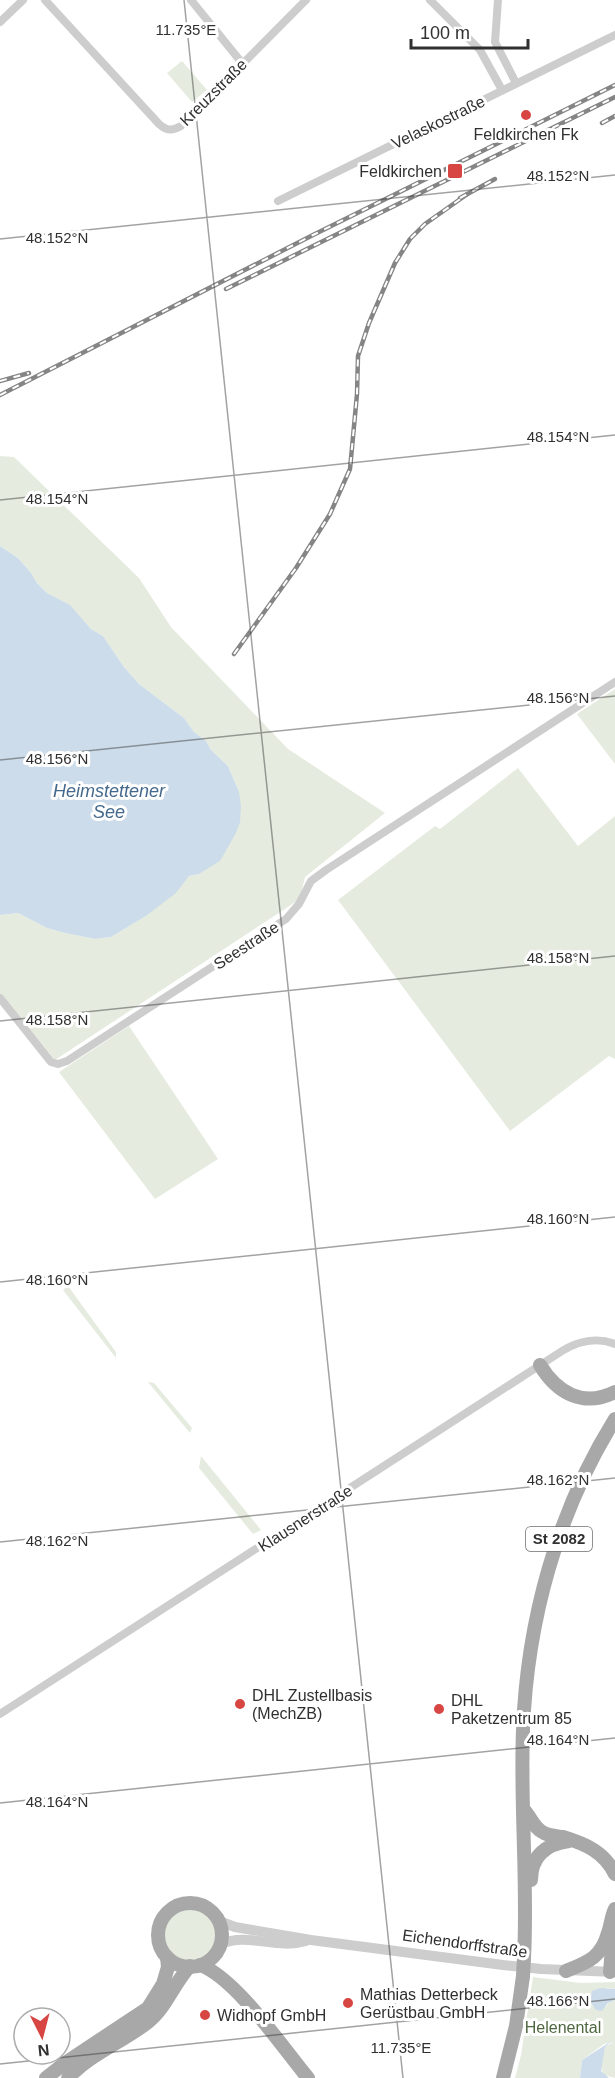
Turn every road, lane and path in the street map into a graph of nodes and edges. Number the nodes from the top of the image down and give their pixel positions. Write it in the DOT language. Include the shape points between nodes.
graph roads {
  1 [pos="23,0"];
  2 [pos="45,0"];
  3 [pos="190,0"];
  4 [pos="430,0"];
  5 [pos="498,0"];
  6 [pos="305,1"];
  7 [pos="0,22"];
  8 [pos="615,34"];
  9 [pos="495,42"];
  10 [pos="480,50"];
  11 [pos="242,63"];
  12 [pos="516,83"];
  13 [pos="502,90"];
  14 [pos="278,201"];
  15 [pos="615,682"];
  16 [pos="0,998"];
  17 [pos="615,1344"];
  18 [pos="540,1365"];
  19 [pos="615,1392"];
  20 [pos="615,1419"];
  21 [pos="0,1714"];
  22 [pos="523,1809"];
  23 [pos="574,1841"];
  24 [pos="615,1874"];
  25 [pos="615,1910"];
  26 [pos="525,1913"];
  27 [pos="219,1922"];
  28 [pos="615,1922"];
  29 [pos="311,1940"];
  30 [pos="219,1948"];
  31 [pos="167,1957"];
  32 [pos="195,1966"];
  33 [pos="566,1971"];
  34 [pos="612,1972"];
  35 [pos="232,1986"];
  36 [pos="46,2078"];
  37 [pos="68,2078"];
  38 [pos="308,2078"];
  39 [pos="503,2078"];
  1 -- 7 [label="street"];
  2 -- 11 [label="street, Kreuzstraße" via="159,124 169,130 181,126"];
  3 -- 11 [label="street"];
  4 -- 10 [label="street"];
  5 -- 9 [label="street"];
  6 -- 11 [label="street, Kreuzstraße"];
  8 -- 12 [label="street, Velaskostraße"];
  9 -- 10 [label="street"];
  9 -- 12 [label="street"];
  10 -- 13 [label="street"];
  12 -- 13 [label="street, Velaskostraße"];
  13 -- 14 [label="street, Velaskostraße"];
  15 -- 16 [label="street, Seestraße" via="326,870 311,882 286,919 67,1061 51,1062"];
  17 -- 18 [label="street, Klausnerstraße" via="578,1343"];
  18 -- 19 [label="main road" via="552,1383 573,1395 586,1398"];
  18 -- 21 [label="street, Klausnerstraße"];
  20 -- 22 [label="main road, St 2082" via="576,1493 539,1606 525,1691"];
  22 -- 23 [label="main road" via="537,1828"];
  22 -- 26 [label="main road, St 2082"];
  23 -- 24 [label="main road" via="596,1850"];
  23 -- 26 [label="main road" via="552,1845 538,1855 533,1863"];
  25 -- 33 [label="main road" via="598,1954"];
  26 -- 39 [label="main road, St 2082, bridge" via="523,1976"];
  27 -- 29 [label="street, Eichendorffstraße"];
  27 -- 30 [label="main road"];
  27 -- 31 [label="main road" via="215,1914 201,1905 182,1904 173,1908 159,1930 160,1944"];
  28 -- 34 [label="main road"];
  29 -- 30 [label="street, Eichendorffstraße" via="286,1945 235,1939"];
  29 -- 33 [label="street, Eichendorffstraße"];
  30 -- 32 [label="main road" via="207,1962"];
  30 -- 35 [label="main road"];
  31 -- 32 [label="main road" via="178,1964"];
  31 -- 36 [label="main road" via="163,1984 148,2008"];
  32 -- 35 [label="main road" via="210,1969"];
  32 -- 37 [label="main road" via="178,1980 149,2021"];
  33 -- 34 [label="street, Eichendorffstraße"];
  35 -- 38 [label="main road"];
}
